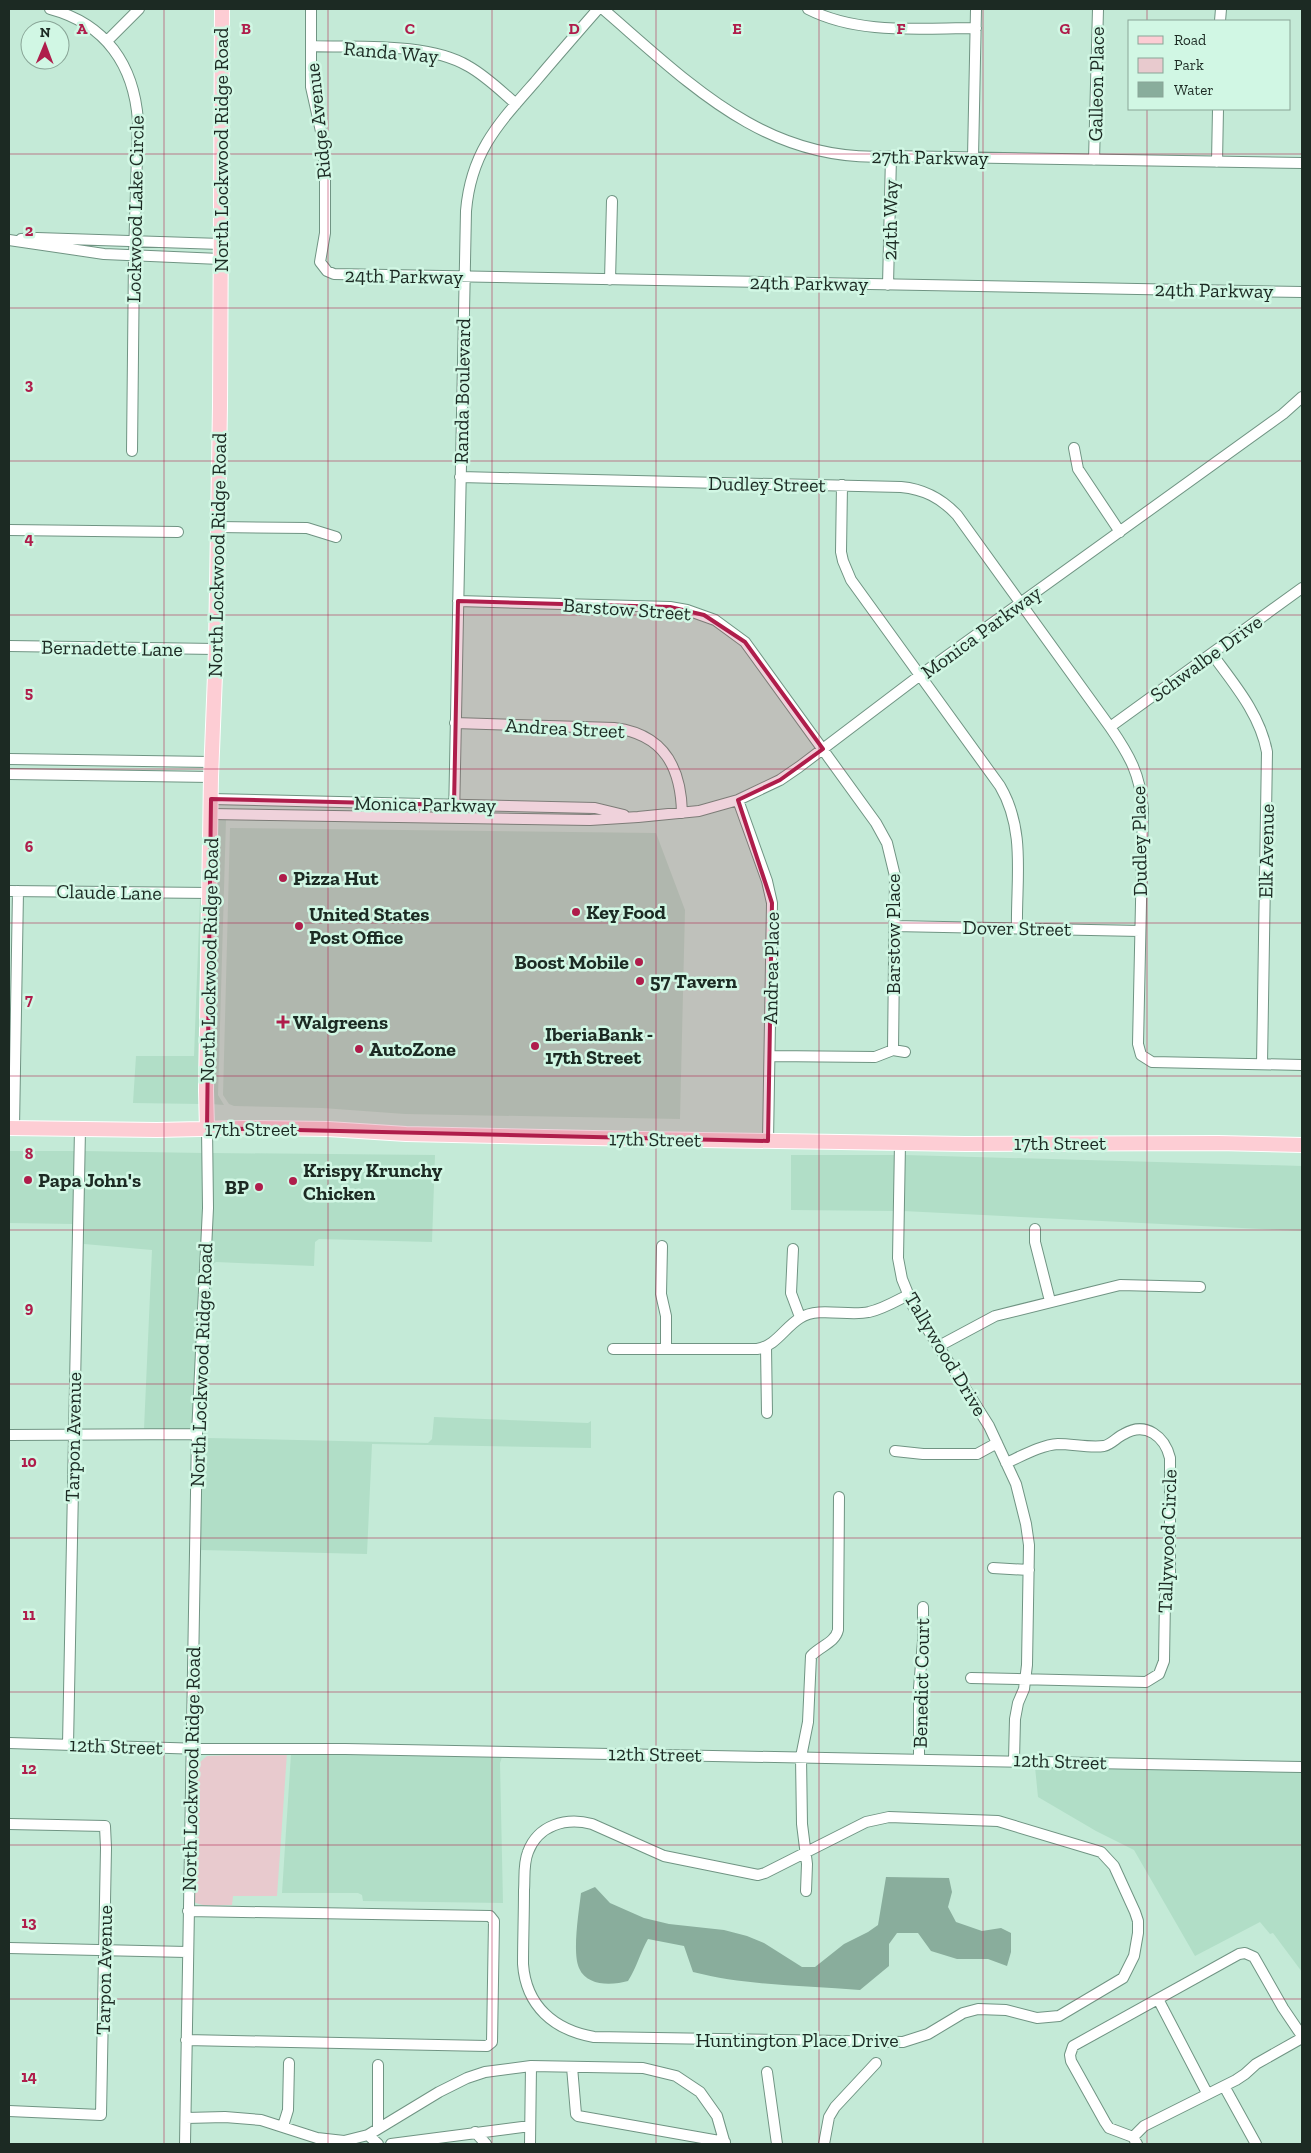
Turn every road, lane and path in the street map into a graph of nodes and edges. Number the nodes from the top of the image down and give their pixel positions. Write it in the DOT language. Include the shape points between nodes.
graph roads {
  1 [pos="50,9"];
  2 [pos="139,9"];
  3 [pos="222,9"];
  4 [pos="311,9"];
  5 [pos="598,9"];
  6 [pos="603,9"];
  7 [pos="808,9"];
  8 [pos="976,9"];
  9 [pos="1098,9"];
  10 [pos="976,28"];
  11 [pos="107,40"];
  12 [pos="311,46"];
  13 [pos="516,104"];
  14 [pos="1218,110"];
  15 [pos="891,156"];
  16 [pos="973,157"];
  17 [pos="1094,160"];
  18 [pos="1217,162"];
  19 [pos="1302,163"];
  20 [pos="612,201"];
  21 [pos="11,240"];
  22 [pos="134,242"];
  23 [pos="221,244"];
  24 [pos="134,257"];
  25 [pos="220,259"];
  26 [pos="320,262"];
  27 [pos="465,277"];
  28 [pos="610,280"];
  29 [pos="888,285"];
  30 [pos="1302,292"];
  31 [pos="1302,396"];
  32 [pos="1074,448"];
  33 [pos="132,451"];
  34 [pos="460,477"];
  35 [pos="842,485"];
  36 [pos="217,527"];
  37 [pos="9,530"];
  38 [pos="178,532"];
  39 [pos="1120,532"];
  40 [pos="336,537"];
  41 [pos="1302,588"];
  42 [pos="458,601"];
  43 [pos="1020,604"];
  44 [pos="9,646"];
  45 [pos="216,649"];
  46 [pos="1212,654"];
  47 [pos="920,676"];
  48 [pos="455,723"];
  49 [pos="1110,728"];
  50 [pos="824,749"];
  51 [pos="9,759"];
  52 [pos="211,762"];
  53 [pos="9,774"];
  54 [pos="211,777"];
  55 [pos="211,799"];
  56 [pos="738,800"];
  57 [pos="454,805"];
  58 [pos="682,813"];
  59 [pos="211,814"];
  60 [pos="638,817"];
  61 [pos="454,818"];
  62 [pos="13,891"];
  63 [pos="210,893"];
  64 [pos="894,926"];
  65 [pos="1017,928"];
  66 [pos="1140,931"];
  67 [pos="894,1050"];
  68 [pos="905,1052"];
  69 [pos="770,1056"];
  70 [pos="1262,1064"];
  71 [pos="1302,1065"];
  72 [pos="12,1128"];
  73 [pos="207,1128"];
  74 [pos="80,1129"];
  75 [pos="768,1141"];
  76 [pos="900,1143"];
  77 [pos="1302,1145"];
  78 [pos="1035,1229"];
  79 [pos="662,1246"];
  80 [pos="793,1248"];
  81 [pos="1200,1287"];
  82 [pos="908,1295"];
  83 [pos="1050,1301"];
  84 [pos="800,1318"];
  85 [pos="939,1346"];
  86 [pos="766,1347"];
  87 [pos="666,1348"];
  88 [pos="614,1349"];
  89 [pos="767,1413"];
  90 [pos="197,1434"];
  91 [pos="9,1435"];
  92 [pos="73,1435"];
  93 [pos="997,1443"];
  94 [pos="895,1451"];
  95 [pos="1006,1463"];
  96 [pos="839,1497"];
  97 [pos="993,1568"];
  98 [pos="1029,1570"];
  99 [pos="923,1607"];
  100 [pos="971,1678"];
  101 [pos="1025,1680"];
  102 [pos="9,1743"];
  103 [pos="68,1745"];
  104 [pos="192,1749"];
  105 [pos="801,1757"];
  106 [pos="920,1760"];
  107 [pos="1014,1760"];
  108 [pos="1302,1767"];
  109 [pos="9,1824"];
  110 [pos="806,1852"];
  111 [pos="806,1891"];
  112 [pos="188,1911"];
  113 [pos="9,1948"];
  114 [pos="104,1950"];
  115 [pos="187,1952"];
  116 [pos="1158,1999"];
  117 [pos="1302,2037"];
  118 [pos="186,2040"];
  119 [pos="289,2063"];
  120 [pos="876,2063"];
  121 [pos="378,2066"];
  122 [pos="531,2066"];
  123 [pos="572,2067"];
  124 [pos="767,2072"];
  125 [pos="1224,2086"];
  126 [pos="1207,2093"];
  127 [pos="9,2111"];
  128 [pos="186,2118"];
  129 [pos="283,2126"];
  130 [pos="530,2126"];
  131 [pos="378,2129"];
  132 [pos="475,2132"];
  133 [pos="368,2135"];
  134 [pos="1135,2141"];
  135 [pos="725,2143"];
  136 [pos="185,2144"];
  137 [pos="378,2144"];
  138 [pos="391,2144"];
  139 [pos="486,2144"];
  140 [pos="530,2144"];
  141 [pos="777,2144"];
  142 [pos="824,2144"];
  143 [pos="1256,2144"];
  1 -- 11 [label="street, Lockwood Lake Circle" via="75,18"];
  2 -- 11 [label="street"];
  3 -- 23 [label="main road, North Lockwood Ridge Road"];
  4 -- 12 [label="street, Ridge Avenue"];
  5 -- 13 [label="street, Randa Boulevard"];
  6 -- 15 [label="street, 27th Parkway" via="702,93 750,124 820,150 864,157"];
  7 -- 10 [label="street" via="846,23 874,27"];
  8 -- 10 [label="street"];
  9 -- 17 [label="street, Galleon Place"];
  10 -- 16 [label="street"];
  11 -- 22 [label="street, Lockwood Lake Circle" via="124,65 136,102"];
  12 -- 13 [label="street, Randa Way" via="411,50 444,56 477,72"];
  12 -- 26 [label="street, Ridge Avenue" via="311,87 322,136 325,170 325,233"];
  13 -- 27 [label="street, Randa Boulevard" via="489,137 473,172 466,211"];
  14 -- 18 [label="street"];
  15 -- 16 [label="street, 27th Parkway"];
  15 -- 29 [label="street, 24th Way"];
  16 -- 17 [label="street, 27th Parkway"];
  17 -- 18 [label="street, 27th Parkway"];
  18 -- 19 [label="street, 27th Parkway"];
  20 -- 28 [label="street"];
  21 -- 22 [label="street"];
  21 -- 24 [label="street"];
  22 -- 23 [label="street"];
  22 -- 24 [label="street, Lockwood Lake Circle"];
  23 -- 25 [label="main road, North Lockwood Ridge Road"];
  24 -- 25 [label="street"];
  24 -- 33 [label="street, Lockwood Lake Circle"];
  25 -- 36 [label="main road, North Lockwood Ridge Road"];
  26 -- 27 [label="street, 24th Parkway" via="327,271 341,275"];
  27 -- 28 [label="street, 24th Parkway"];
  27 -- 34 [label="street, Randa Boulevard"];
  28 -- 29 [label="street, 24th Parkway"];
  29 -- 30 [label="street, 24th Parkway"];
  31 -- 39 [label="street, Monica Parkway" via="1283,414"];
  32 -- 39 [label="street" via="1078,469"];
  34 -- 35 [label="street, Dudley Street"];
  34 -- 42 [label="street, Randa Boulevard"];
  35 -- 43 [label="street, Dudley Street" via="908,488 924,491 940,500 957,515"];
  35 -- 47 [label="street" via="841,544 846,570 856,589"];
  36 -- 40 [label="street" via="307,528"];
  36 -- 45 [label="main road, North Lockwood Ridge Road"];
  37 -- 38 [label="street"];
  39 -- 43 [label="street, Monica Parkway"];
  41 -- 46 [label="street, Schwalbe Drive"];
  42 -- 48 [label="street, Randa Boulevard"];
  42 -- 50 [label="street, Barstow Street" via="670,607 704,615 726,626 745,642"];
  43 -- 47 [label="street, Monica Parkway"];
  43 -- 49 [label="street, Dudley Place"];
  44 -- 45 [label="street, Bernadette Lane"];
  45 -- 52 [label="main road, North Lockwood Ridge Road"];
  46 -- 49 [label="street, Schwalbe Drive"];
  46 -- 70 [label="street, Elk Avenue" via="1256,717 1267,752"];
  47 -- 50 [label="street, Monica Parkway"];
  47 -- 65 [label="street" via="1000,786 1011,807 1018,836"];
  48 -- 57 [label="street, Randa Boulevard"];
  48 -- 58 [label="street, Andrea Street" via="614,728 636,732 656,744 672,763 680,784"];
  49 -- 66 [label="street, Dudley Place" via="1130,755 1142,792"];
  50 -- 56 [label="street, Monica Parkway" via="780,780"];
  50 -- 64 [label="street, Barstow Place" via="887,844 895,876"];
  51 -- 52 [label="street"];
  52 -- 54 [label="main road, North Lockwood Ridge Road"];
  53 -- 54 [label="street"];
  54 -- 55 [label="main road, North Lockwood Ridge Road"];
  55 -- 57 [label="street, Monica Parkway"];
  55 -- 59 [label="main road, North Lockwood Ridge Road"];
  56 -- 58 [label="street, Monica Parkway"];
  56 -- 69 [label="street, Andrea Place" via="772,902"];
  57 -- 60 [label="street, Monica Parkway" via="595,808"];
  57 -- 61 [label="street, Randa Boulevard"];
  58 -- 60 [label="street, Monica Parkway"];
  59 -- 61 [label="street, Monica Parkway"];
  59 -- 63 [label="main road, North Lockwood Ridge Road"];
  60 -- 61 [label="street, Monica Parkway" via="590,820"];
  62 -- 63 [label="street, Claude Lane"];
  62 -- 72 [label="street"];
  63 -- 73 [label="main road, North Lockwood Ridge Road"];
  64 -- 65 [label="street, Dover Street"];
  64 -- 67 [label="street, Barstow Place"];
  65 -- 66 [label="street, Dover Street"];
  66 -- 70 [label="street, Dudley Place" via="1138,1044 1141,1055 1152,1062"];
  67 -- 68 [label="street"];
  67 -- 69 [label="street" via="875,1057"];
  69 -- 75 [label="street, Andrea Place"];
  70 -- 71 [label="street"];
  72 -- 74 [label="main road, 17th Street"];
  73 -- 74 [label="main road, 17th Street"];
  73 -- 75 [label="main road, 17th Street"];
  73 -- 90 [label="street, North Lockwood Ridge Road" via="207,1234"];
  74 -- 92 [label="street, Tarpon Avenue"];
  75 -- 76 [label="main road, 17th Street"];
  76 -- 77 [label="main road, 17th Street" via="1218,1142"];
  76 -- 82 [label="street, Tallywood Drive" via="898,1258"];
  78 -- 83 [label="street" via="1035,1242"];
  79 -- 87 [label="street" via="661,1294 666,1316"];
  80 -- 84 [label="street" via="791,1293"];
  81 -- 83 [label="street" via="1120,1285"];
  82 -- 84 [label="street" via="867,1313 811,1314"];
  82 -- 85 [label="street, Tallywood Drive"];
  83 -- 85 [label="street" via="995,1316"];
  84 -- 86 [label="street"];
  85 -- 93 [label="street, Tallywood Drive"];
  86 -- 87 [label="street"];
  86 -- 89 [label="street"];
  87 -- 88 [label="street"];
  90 -- 92 [label="street"];
  90 -- 104 [label="street, North Lockwood Ridge Road"];
  91 -- 92 [label="street"];
  92 -- 103 [label="street, Tarpon Avenue"];
  93 -- 94 [label="street" via="977,1454"];
  93 -- 95 [label="street, Tallywood Drive"];
  95 -- 98 [label="street, Tallywood Drive" via="1016,1484 1026,1524"];
  95 -- 101 [label="street, Tallywood Circle" via="1052,1445 1105,1446 1122,1434 1137,1430 1154,1433 1168,1448 1170,1458 1170,1578 1164,1598 1164,1661 1159,1674 1146,1682"];
  96 -- 105 [label="street" via="838,1630 833,1640 811,1656 808,1722"];
  97 -- 98 [label="street"];
  98 -- 101 [label="street, Tallywood Drive"];
  99 -- 106 [label="street, Benedict Court"];
  100 -- 101 [label="street"];
  101 -- 107 [label="street, Tallywood Drive" via="1015,1719"];
  102 -- 103 [label="street, 12th Street"];
  103 -- 104 [label="street, 12th Street"];
  104 -- 105 [label="street, 12th Street"];
  104 -- 112 [label="street, North Lockwood Ridge Road"];
  105 -- 106 [label="street, 12th Street"];
  105 -- 110 [label="street" via="802,1824"];
  106 -- 107 [label="street, 12th Street"];
  107 -- 108 [label="street, 12th Street"];
  109 -- 114 [label="street, Tarpon Avenue" via="105,1826"];
  110 -- 110 [label="street, Huntington Place Drive" via="758,1875 664,1856 581,1821 552,1826 531,1845 525,1862 522,1964 530,1994 555,2023 572,2032 594,2037 903,2042 928,2034 962,2013 978,2009 1006,2010 1037,2018 1059,2016 1123,1978 1134,1956 1138,1933 1136,1912 1114,1866 1091,1848 998,1821 889,1817 866,1822"];
  110 -- 111 [label="street"];
  112 -- 115 [label="street, North Lockwood Ridge Road"];
  112 -- 118 [label="street, North Lockwood Ridge Road" via="490,1916 494,1921 494,1949 492,2042 487,2046"];
  113 -- 114 [label="street"];
  114 -- 115 [label="street"];
  114 -- 127 [label="street, Tarpon Avenue" via="101,2115"];
  115 -- 118 [label="street, North Lockwood Ridge Road"];
  116 -- 117 [label="street" via="1244,1953 1254,1957"];
  116 -- 126 [label="street"];
  116 -- 134 [label="street" via="1073,2046 1070,2055 1109,2128"];
  117 -- 125 [label="street"];
  118 -- 128 [label="street, North Lockwood Ridge Road"];
  119 -- 129 [label="street" via="288,2110"];
  120 -- 142 [label="street" via="835,2107 829,2117"];
  121 -- 131 [label="street"];
  122 -- 123 [label="street"];
  122 -- 130 [label="street"];
  122 -- 131 [label="street" via="510,2067 467,2078"];
  123 -- 135 [label="street" via="643,2068 676,2076 692,2085 712,2107"];
  123 -- 135 [label="street" via="578,2116"];
  124 -- 141 [label="street"];
  125 -- 126 [label="street"];
  125 -- 143 [label="street"];
  126 -- 134 [label="street" via="1144,2126"];
  128 -- 129 [label="street" via="245,2118"];
  128 -- 136 [label="street, North Lockwood Ridge Road"];
  129 -- 133 [label="street" via="333,2140"];
  130 -- 132 [label="street"];
  130 -- 140 [label="street"];
  131 -- 133 [label="street"];
  132 -- 138 [label="street"];
  132 -- 139 [label="street"];
  133 -- 137 [label="street"];
}
